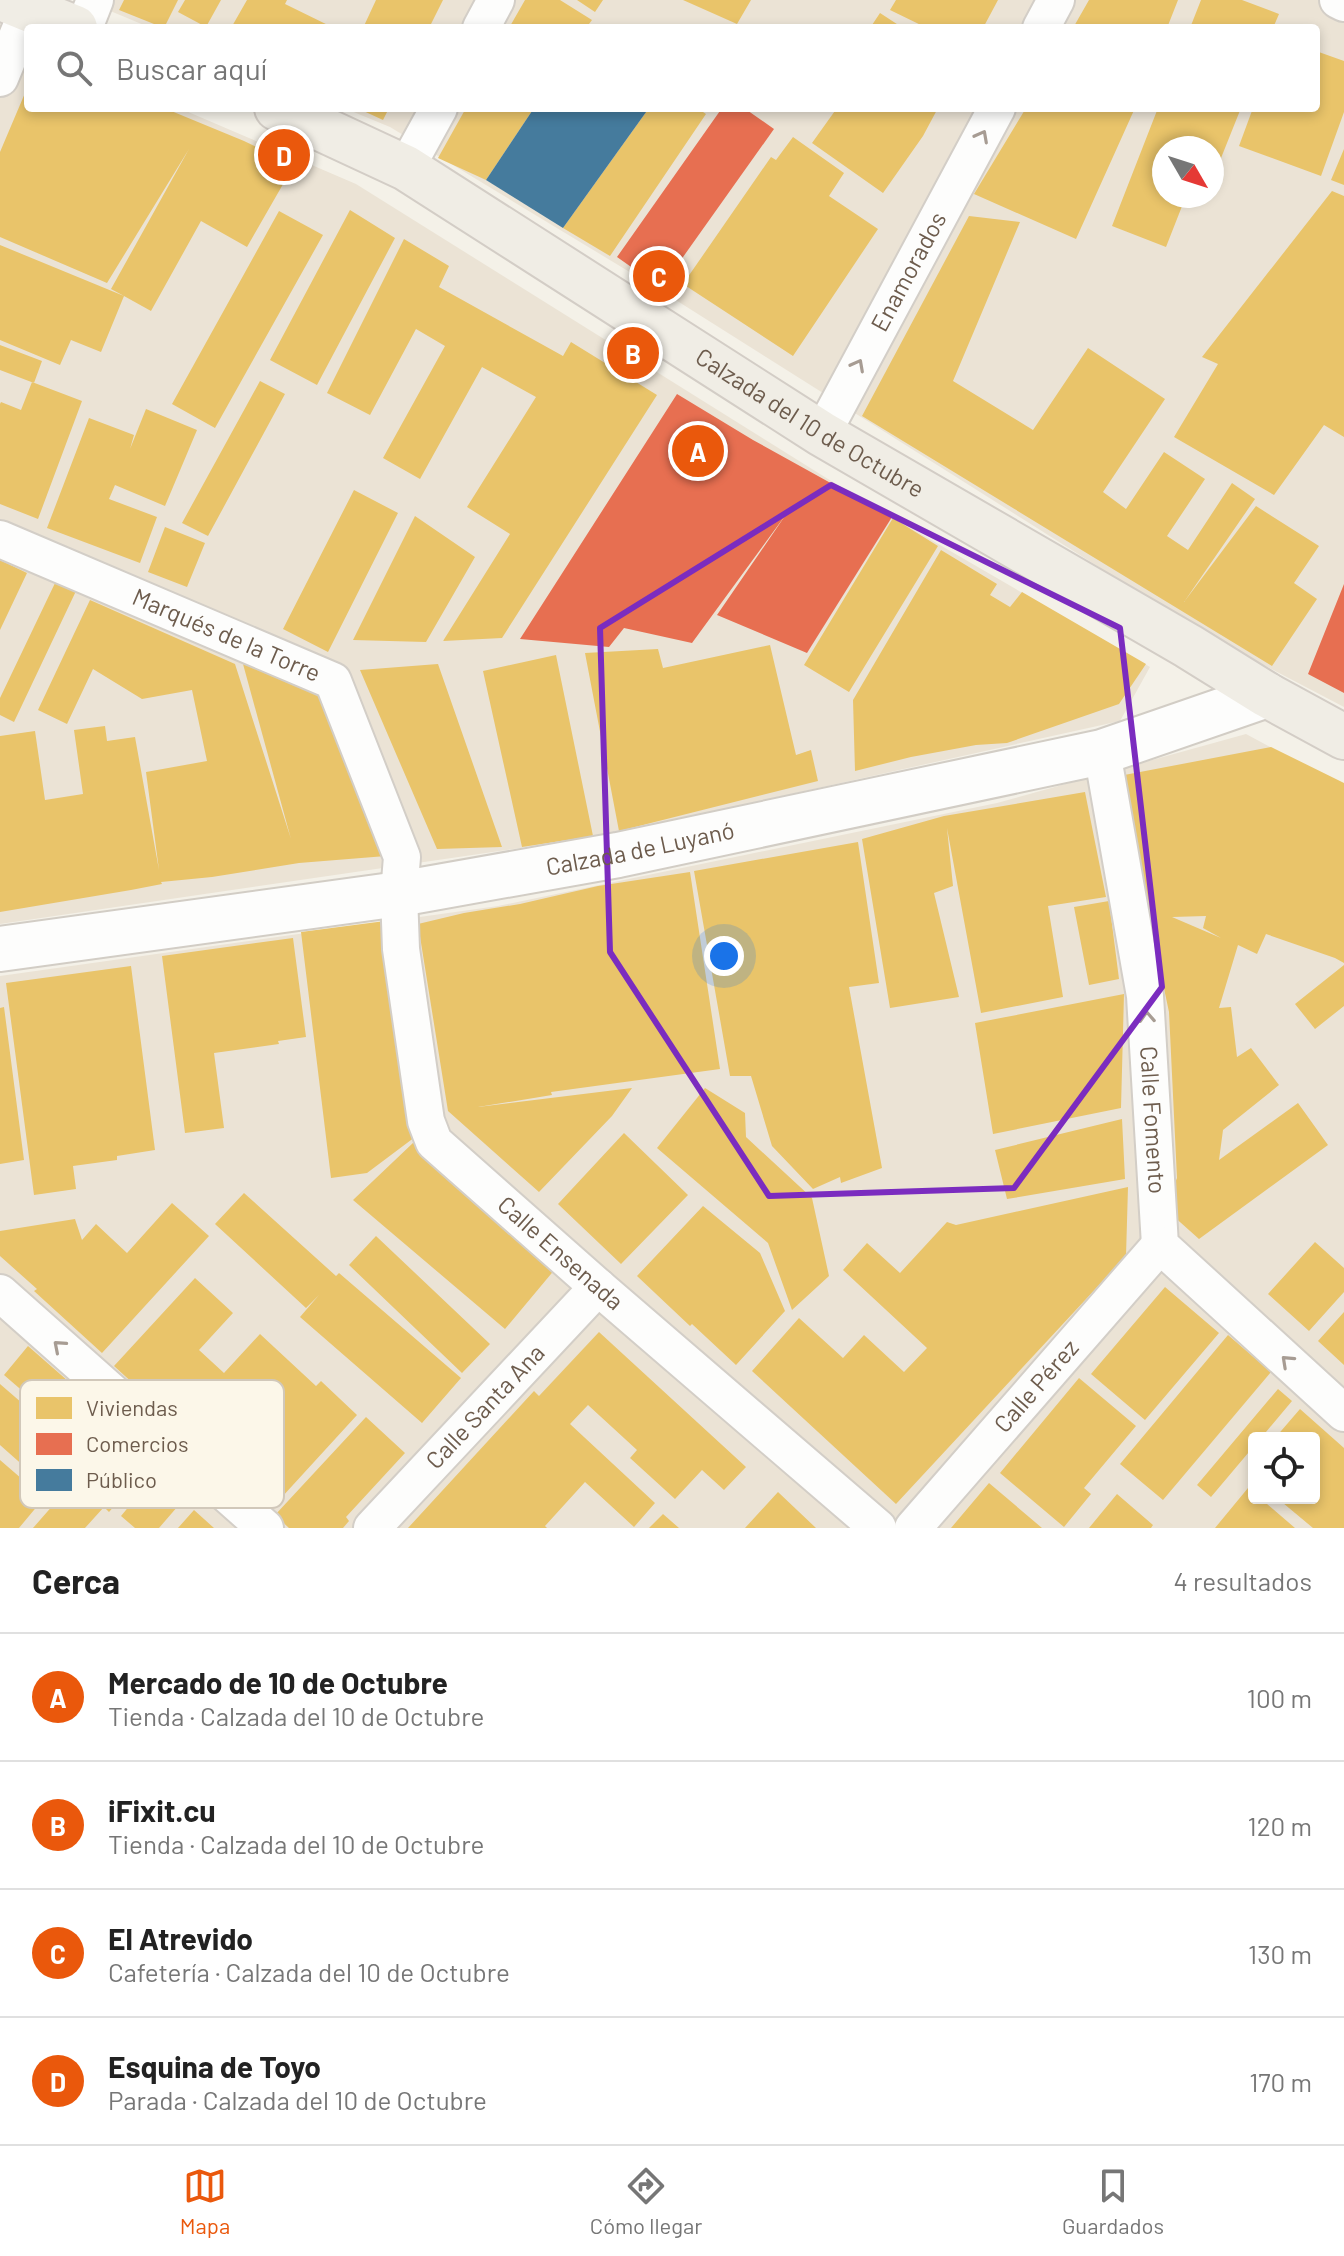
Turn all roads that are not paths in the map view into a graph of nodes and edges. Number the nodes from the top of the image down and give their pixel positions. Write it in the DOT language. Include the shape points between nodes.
graph roads {
  1 [pos="95,0"];
  2 [pos="496,0"];
  3 [pos="1056,0"];
  4 [pos="1338,0"];
  5 [pos="1344,3"];
  6 [pos="17,5"];
  7 [pos="65,24"];
  8 [pos="86,24"];
  9 [pos="483,24"];
  10 [pos="1043,24"];
  11 [pos="0,78"];
  12 [pos="286,112"];
  13 [pos="437,112"];
  14 [pos="995,112"];
  15 [pos="406,168"];
  16 [pos="822,434"];
  17 [pos="0,539"];
  18 [pos="1267,695"];
  19 [pos="1344,737"];
  20 [pos="1102,752"];
  21 [pos="399,894"];
  22 [pos="0,949"];
  23 [pos="1160,1245"];
  24 [pos="598,1287"];
  25 [pos="5,1309"];
  26 [pos="89,1380"];
  27 [pos="1344,1413"];
  28 [pos="241,1508"];
  29 [pos="265,1528"];
  30 [pos="372,1528"];
  31 [pos="878,1528"];
  32 [pos="913,1528"];
  1 -- 8 [label="street"];
  2 -- 9 [label="street"];
  3 -- 10 [label="street"];
  4 -- 5 [label="street"];
  6 -- 7 [label="main road"];
  6 -- 11 [label="street"];
  12 -- 15 [label="main road, Calzada del 10 de Octubre"];
  13 -- 15 [label="street"];
  16 -- 14 [label="street, Enamorados, one-way"];
  15 -- 16 [label="main road, Calzada del 10 de Octubre"];
  16 -- 18 [label="main road, Calzada del 10 de Octubre"];
  17 -- 21 [label="street, Marqués de la Torre" via="333,681 402,857"];
  18 -- 19 [label="main road, Calzada del 10 de Octubre"];
  18 -- 20 [label="main road, Calzada de Luyanó"];
  20 -- 21 [label="main road, Calzada de Luyanó" via="618,855"];
  23 -- 20 [label="street, Calle Fomento, one-way" via="1145,996"];
  21 -- 22 [label="main road, Calzada de Luyanó"];
  21 -- 24 [label="street, Calle Ensenada" via="401,949 429,1133"];
  27 -- 23 [label="street, one-way"];
  23 -- 32 [label="street, Calle Pérez"];
  24 -- 30 [label="street, Calle Santa Ana"];
  24 -- 31 [label="street, Calle Ensenada"];
  26 -- 25 [label="street, one-way"];
  29 -- 28 [label="street, one-way"];
}
